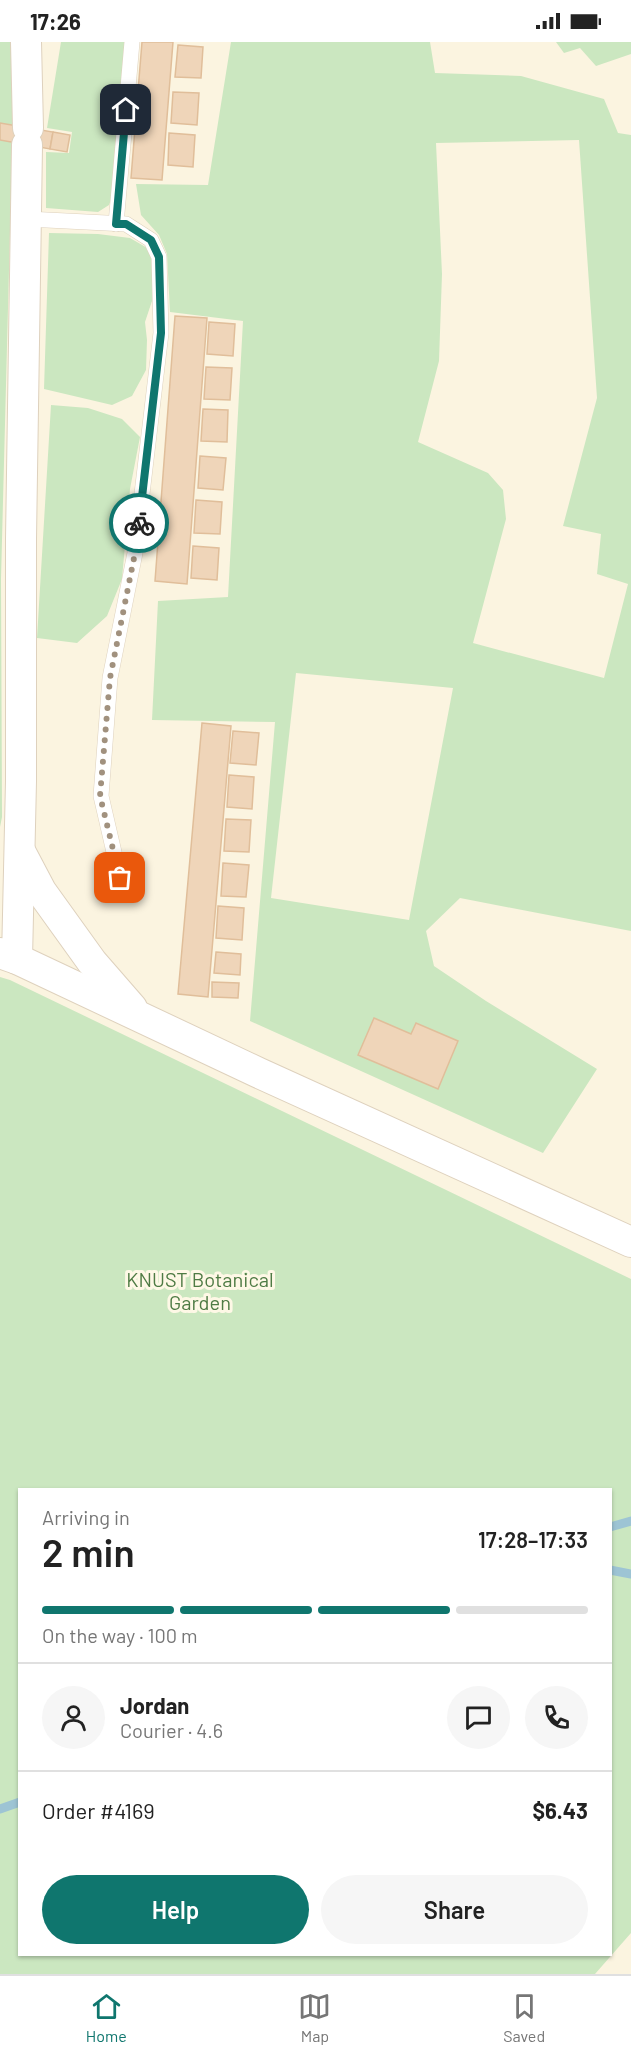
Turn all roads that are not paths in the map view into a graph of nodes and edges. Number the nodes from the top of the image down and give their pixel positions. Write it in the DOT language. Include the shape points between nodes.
graph roads {
  1 [pos="27,42"];
  2 [pos="132,42"];
  3 [pos="27,219"];
  4 [pos="116,224"];
  5 [pos="19,850"];
  6 [pos="120,878"];
  7 [pos="0,881"];
  8 [pos="9,956"];
  9 [pos="137,1015"];
  10 [pos="631,1242"];
  1 -- 3 [label="street"];
  2 -- 4 [label="lane"];
  3 -- 4 [label="lane"];
  3 -- 5 [label="street"];
  4 -- 6 [label="lane" via="126,224 151,240 159,257 161,333 135,553 110,678 100,796"];
  5 -- 7 [label="street"];
  5 -- 8 [label="street"];
  5 -- 9 [label="street" via="40,891"];
  8 -- 9 [label="street"];
  9 -- 10 [label="street"];
}
